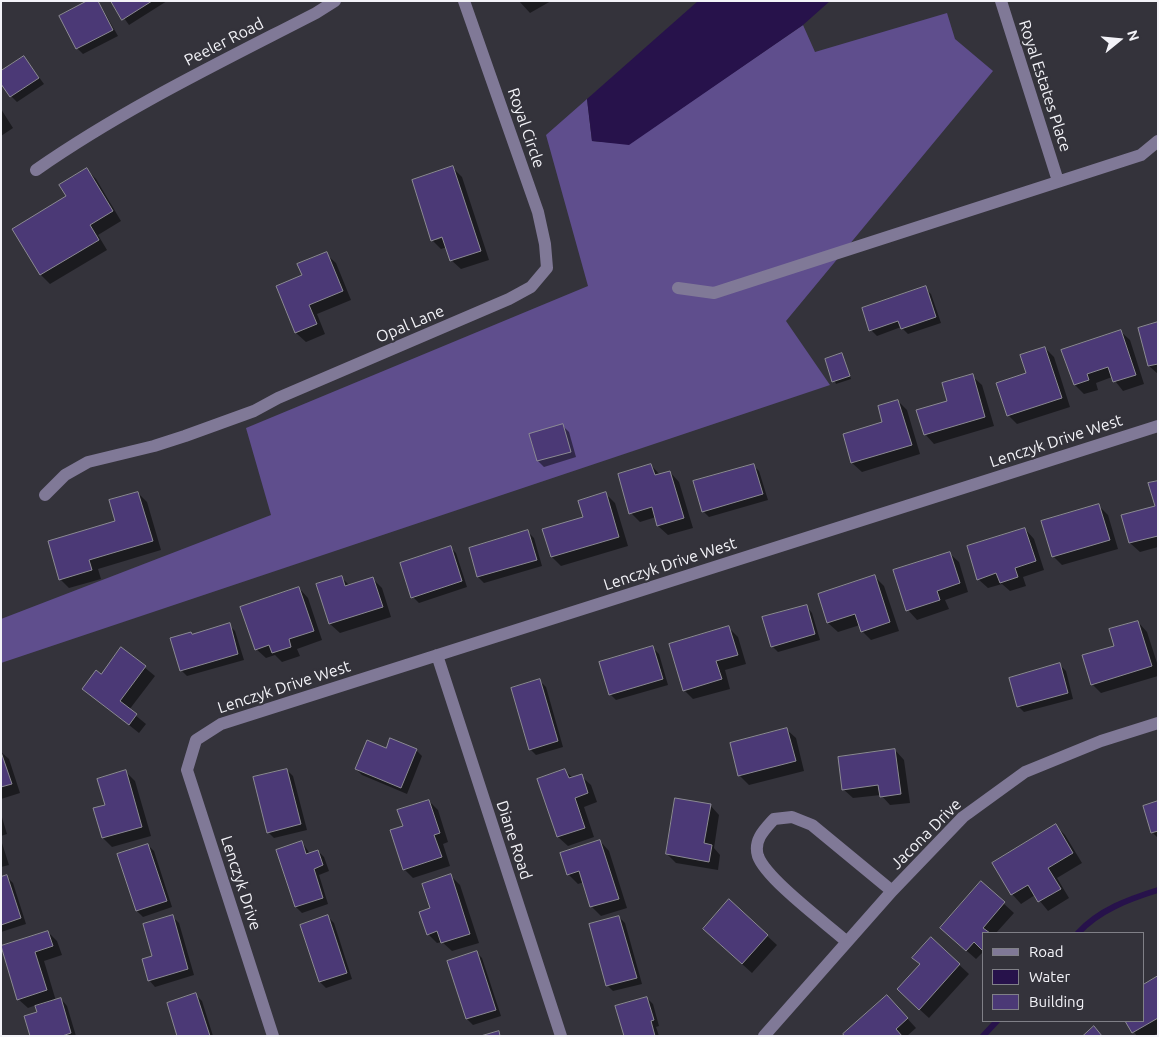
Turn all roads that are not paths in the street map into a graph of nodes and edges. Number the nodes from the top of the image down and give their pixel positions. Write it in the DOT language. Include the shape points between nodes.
graph roads {
  1 [pos="335,1"];
  2 [pos="464,1"];
  3 [pos="1001,1"];
  4 [pos="1158,141"];
  5 [pos="36,170"];
  6 [pos="1058,181"];
  7 [pos="547,268"];
  8 [pos="678,288"];
  9 [pos="1158,426"];
  10 [pos="45,495"];
  11 [pos="437,655"];
  12 [pos="1158,723"];
  13 [pos="196,740"];
  14 [pos="892,891"];
  15 [pos="848,942"];
  16 [pos="274,1036"];
  17 [pos="561,1036"];
  18 [pos="764,1036"];
  1 -- 5 [label="street, Peeler Road" via="153,96"];
  2 -- 7 [label="street, Royal Circle" via="538,212 546,244"];
  3 -- 6 [label="street, Royal Estates Place"];
  4 -- 6 [label="street" via="1141,155"];
  6 -- 8 [label="street" via="714,293"];
  7 -- 10 [label="street, Opal Lane" via="532,287 509,300 254,411 154,446 88,462 65,475"];
  9 -- 11 [label="street, Lenczyk Drive West"];
  11 -- 13 [label="street, Lenczyk Drive West" via="221,724"];
  11 -- 17 [label="street, Diane Road"];
  12 -- 14 [label="street, Jacona Drive" via="1102,740 1025,772 963,817"];
  13 -- 16 [label="street, Lenczyk Drive" via="187,770"];
  14 -- 15 [label="street, Jacona Drive"];
  14 -- 15 [label="street" via="812,825 792,817 774,819 759,835 758,855 770,873"];
  15 -- 18 [label="street, Jacona Drive"];
}
